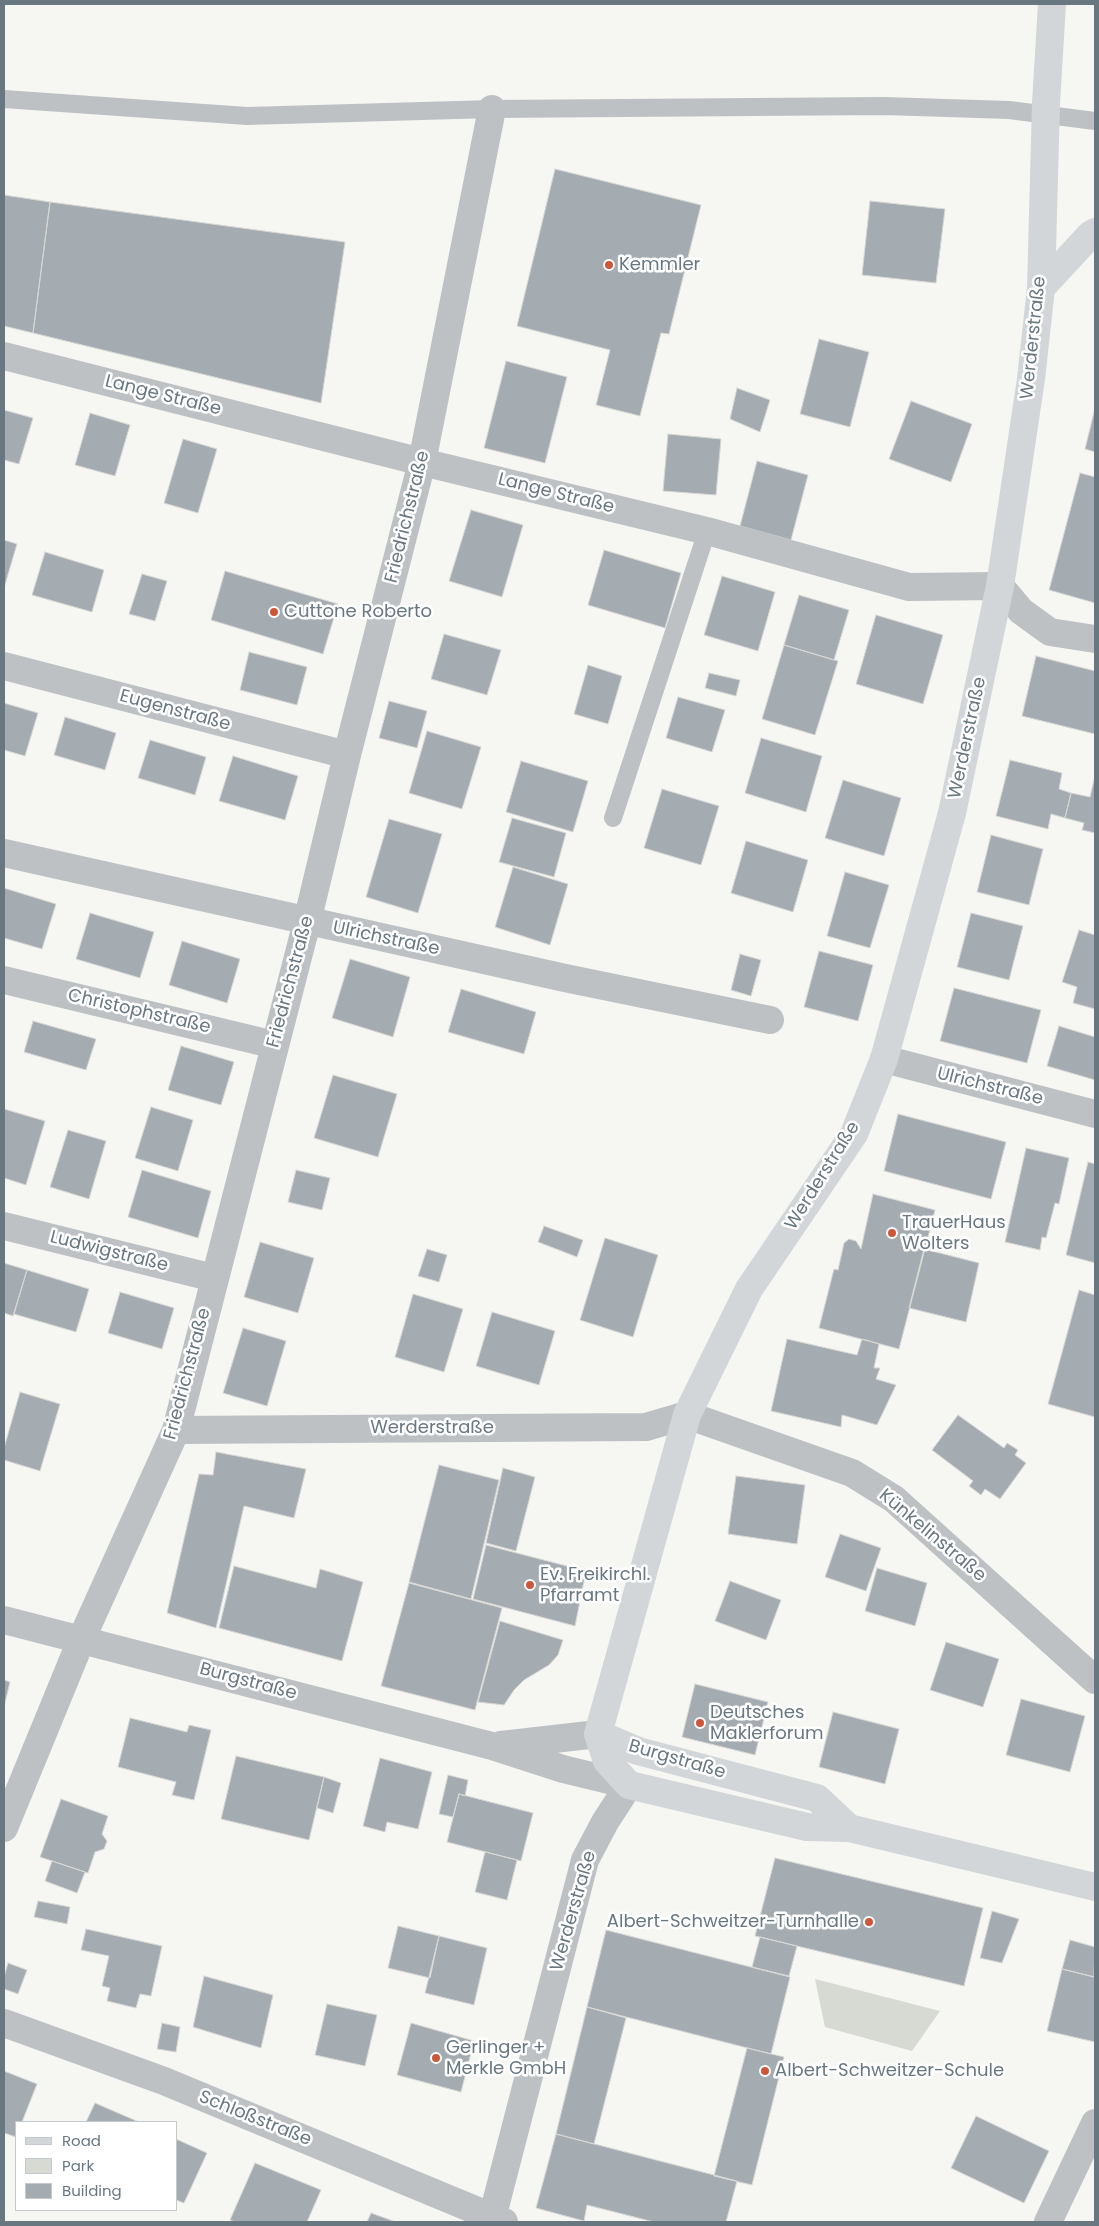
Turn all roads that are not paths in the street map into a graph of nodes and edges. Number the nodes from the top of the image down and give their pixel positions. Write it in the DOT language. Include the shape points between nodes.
graph roads {
  1 [pos="1052,4"];
  2 [pos="4,99"];
  3 [pos="492,109"];
  4 [pos="1095,121"];
  5 [pos="1095,232"];
  6 [pos="1041,288"];
  7 [pos="4,356"];
  8 [pos="422,462"];
  9 [pos="707,531"];
  10 [pos="1000,586"];
  11 [pos="1095,639"];
  12 [pos="4,666"];
  13 [pos="347,755"];
  14 [pos="613,818"];
  15 [pos="4,853"];
  16 [pos="307,922"];
  17 [pos="4,980"];
  18 [pos="770,1020"];
  19 [pos="275,1044"];
  20 [pos="884,1059"];
  21 [pos="1095,1114"];
  22 [pos="4,1226"];
  23 [pos="214,1278"];
  24 [pos="687,1415"];
  25 [pos="176,1430"];
  26 [pos="4,1620"];
  27 [pos="82,1638"];
  28 [pos="1095,1680"];
  29 [pos="598,1734"];
  30 [pos="492,1746"];
  31 [pos="629,1785"];
  32 [pos="4,1828"];
  33 [pos="849,1828"];
  34 [pos="1095,1887"];
  35 [pos="4,2023"];
  36 [pos="1095,2123"];
  37 [pos="496,2220"];
  38 [pos="1048,2222"];
  1 -- 6 [label="main road, Werderstraße"];
  2 -- 3 [label="lane" via="247,116"];
  3 -- 4 [label="lane" via="884,106 1009,110"];
  3 -- 8 [label="street, Friedrichstraße"];
  5 -- 6 [label="main road"];
  6 -- 10 [label="main road, Werderstraße" via="1032,379"];
  7 -- 8 [label="street, Lange Straße"];
  8 -- 9 [label="street, Lange Straße"];
  8 -- 13 [label="street, Friedrichstraße"];
  9 -- 10 [label="street, Lange Straße" via="909,587"];
  9 -- 14 [label="lane"];
  10 -- 11 [label="street" via="1021,611 1050,632"];
  10 -- 20 [label="main road, Werderstraße" via="952,813"];
  12 -- 13 [label="street, Eugenstraße"];
  13 -- 16 [label="street, Friedrichstraße"];
  15 -- 16 [label="street, Ulrichstraße"];
  16 -- 18 [label="street, Ulrichstraße"];
  16 -- 19 [label="street, Friedrichstraße"];
  17 -- 19 [label="street, Christophstraße"];
  19 -- 23 [label="street, Friedrichstraße"];
  20 -- 21 [label="street, Ulrichstraße"];
  20 -- 24 [label="main road, Werderstraße" via="854,1134 749,1289"];
  22 -- 23 [label="street, Ludwigstraße"];
  23 -- 25 [label="street, Friedrichstraße"];
  24 -- 25 [label="street, Werderstraße" via="646,1428"];
  24 -- 28 [label="street, Künkelinstraße" via="852,1473 894,1499"];
  24 -- 29 [label="main road, Werderstraße"];
  25 -- 27 [label="street, Friedrichstraße"];
  26 -- 27 [label="street, Burgstraße"];
  27 -- 30 [label="street, Burgstraße"];
  27 -- 32 [label="street, Friedrichstraße"];
  29 -- 30 [label="street, Burgstraße"];
  29 -- 31 [label="main road" via="607,1761"];
  29 -- 33 [label="main road, Burgstraße" via="638,1751 817,1798"];
  30 -- 31 [label="street, Burgstraße" via="563,1769"];
  31 -- 33 [label="main road, Burgstraße" via="807,1827"];
  31 -- 37 [label="street, Werderstraße" via="584,1860"];
  33 -- 34 [label="main road, Burgstraße"];
  35 -- 37 [label="street, Schloßstraße" via="164,2081"];
  36 -- 38 [label="street"];
}
